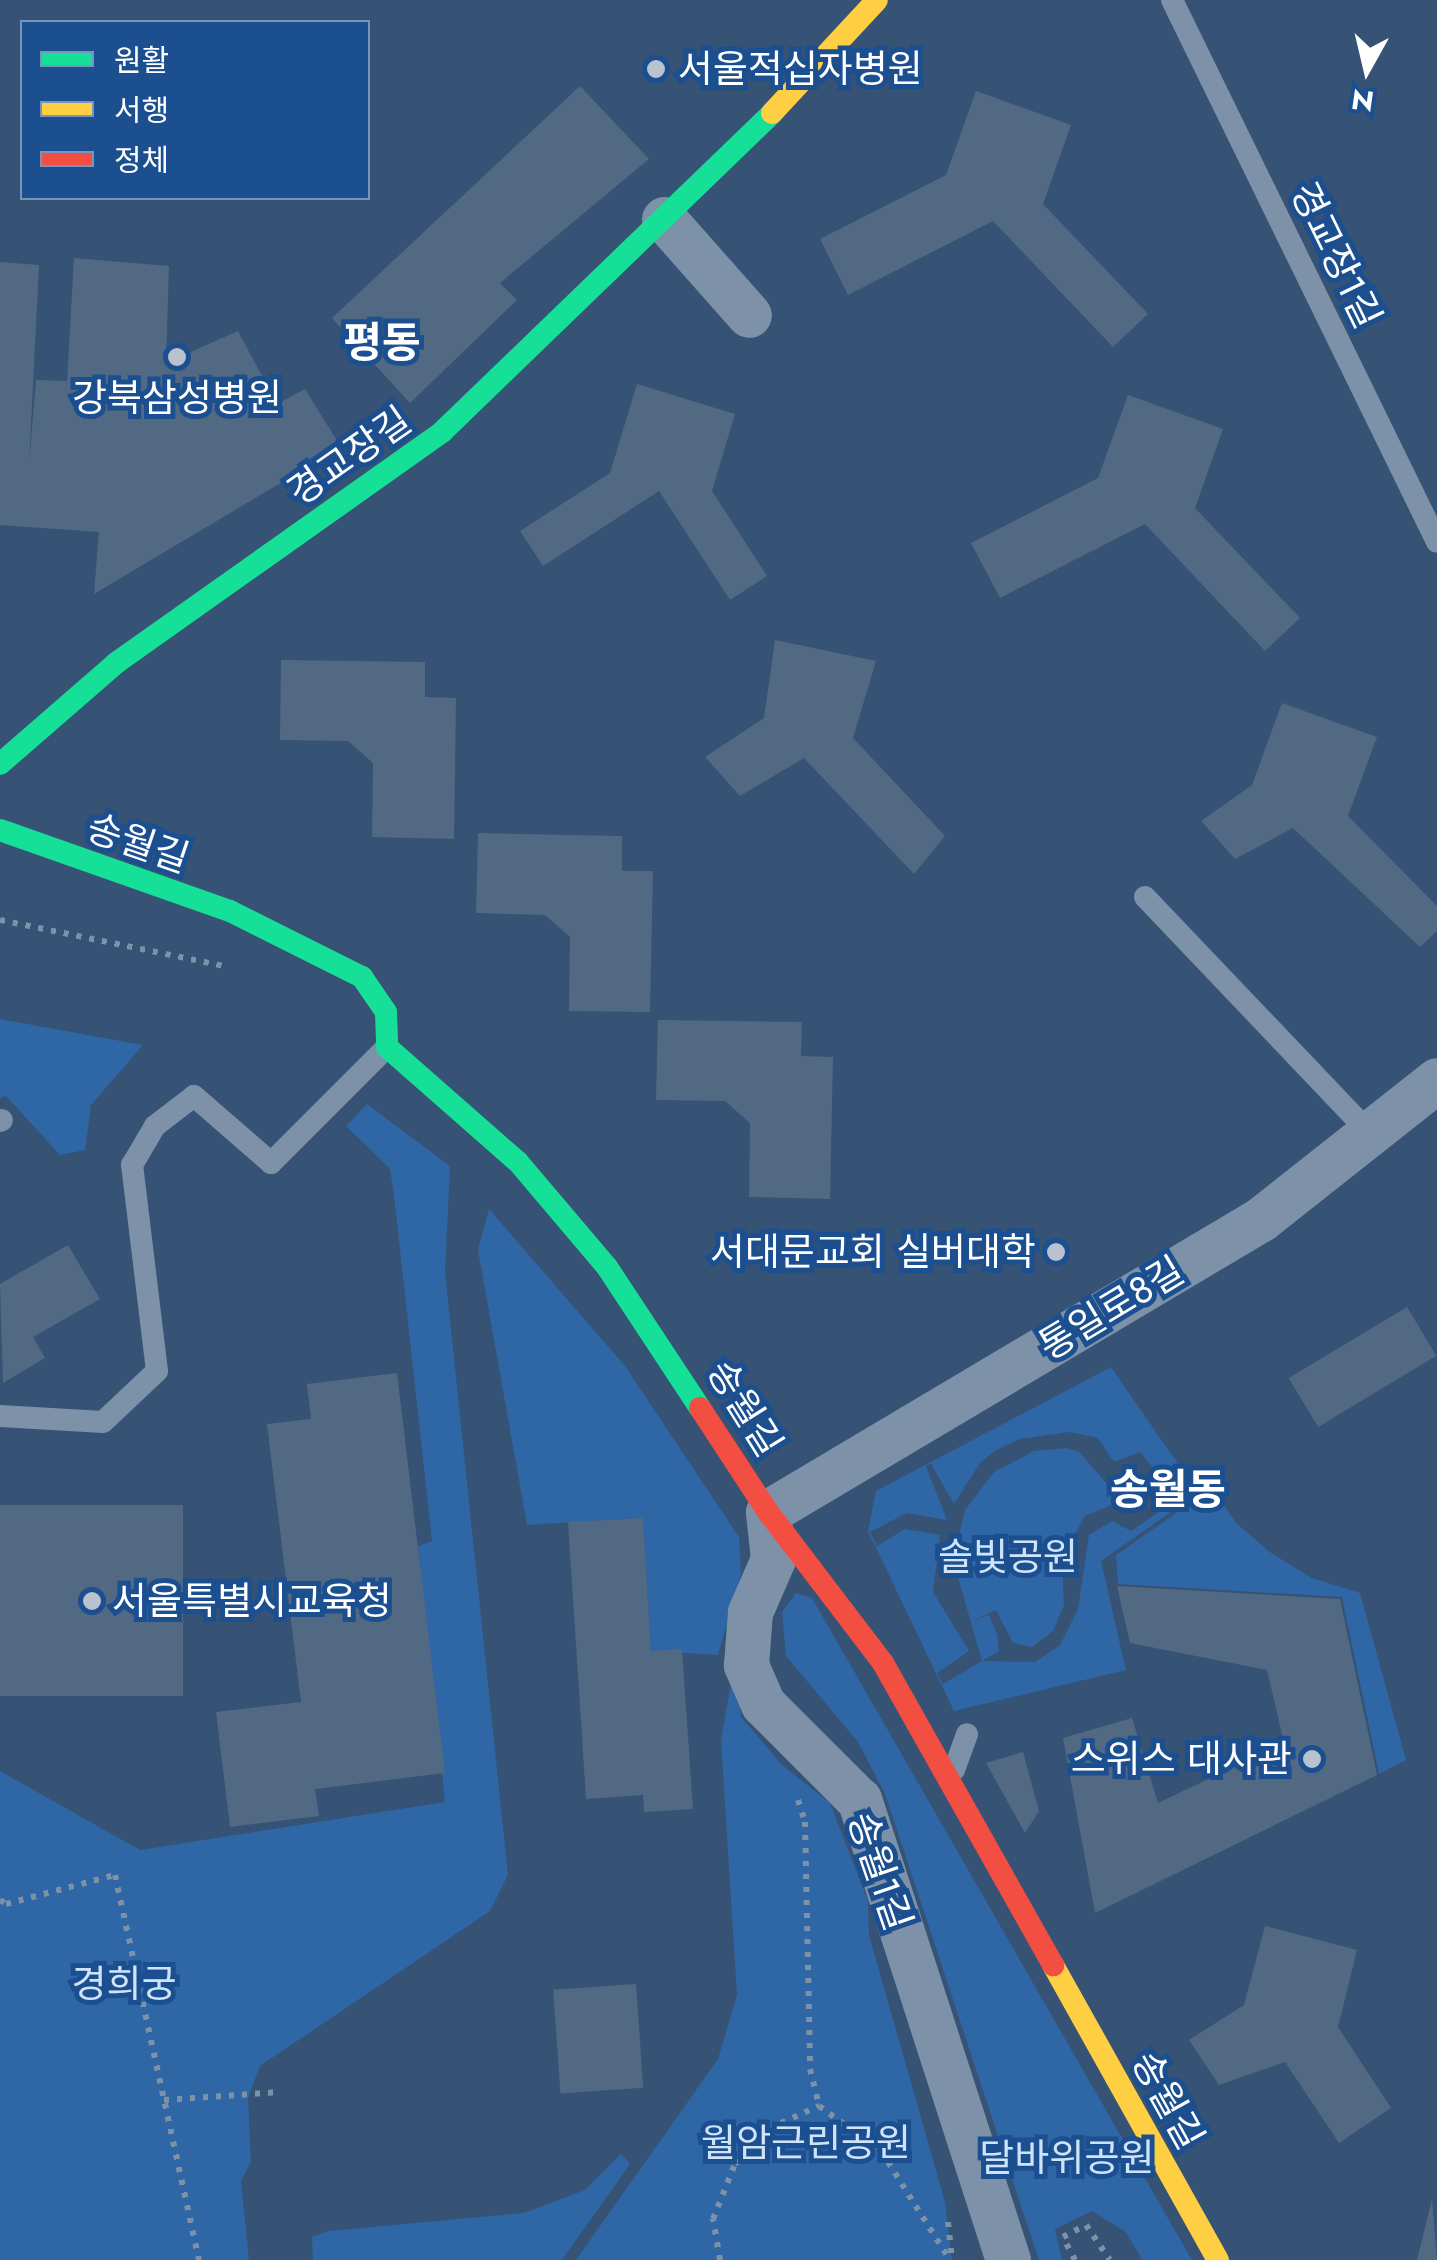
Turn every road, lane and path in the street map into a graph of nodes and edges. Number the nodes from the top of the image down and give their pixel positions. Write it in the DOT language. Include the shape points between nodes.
graph roads {
  1 [pos="877,0"];
  2 [pos="1172,0"];
  3 [pos="664,218"];
  4 [pos="749,315"];
  5 [pos="1437,542"];
  6 [pos="0,764"];
  7 [pos="0,830"];
  8 [pos="1145,897"];
  9 [pos="0,920"];
  10 [pos="248,971"];
  11 [pos="387,1046"];
  12 [pos="1437,1080"];
  13 [pos="1370,1133"];
  14 [pos="0,1416"];
  15 [pos="768,1512"];
  16 [pos="916,1716"];
  17 [pos="821,1762"];
  18 [pos="956,1794"];
  19 [pos="0,1900"];
  20 [pos="280,2092"];
  21 [pos="164,2100"];
  22 [pos="819,2106"];
  23 [pos="946,2202"];
  24 [pos="199,2260"];
  25 [pos="720,2260"];
  26 [pos="951,2260"];
  27 [pos="1008,2260"];
  28 [pos="1074,2260"];
  29 [pos="1110,2260"];
  30 [pos="1218,2260"];
  1 -- 3 [label="street, 경교장길"];
  2 -- 5 [label="lane, 경교장1길"];
  3 -- 4 [label="street"];
  3 -- 6 [label="street, 경교장길" via="442,432 116,663"];
  7 -- 11 [label="street, 송월길" via="230,911 344,963 386,1012"];
  8 -- 13 [label="lane"];
  9 -- 10 [label="path"];
  11 -- 14 [label="lane" via="271,1163 194,1096 155,1126 132,1165 157,1371 103,1422"];
  11 -- 15 [label="street, 송월길" via="518,1162 607,1267"];
  12 -- 13 [label="street, 통일로8길"];
  13 -- 15 [label="street, 통일로8길" via="1261,1219"];
  15 -- 16 [label="street, 송월길"];
  15 -- 17 [label="street, 송월1길" via="773,1559 750,1612 746,1665 763,1704"];
  16 -- 18 [label="street, 송월길"];
  16 -- 18 [label="lane" via="943,1735 967,1734 955,1754"];
  17 -- 22 [label="path" via="798,1792 797,1805 805,1822 810,2070"];
  17 -- 27 [label="street, 송월1길" via="858,1800"];
  18 -- 30 [label="street, 송월길"];
  19 -- 21 [label="path" via="6,1904 115,1875"];
  20 -- 21 [label="path"];
  21 -- 24 [label="path"];
  22 -- 25 [label="path" via="781,2124 735,2164 713,2220"];
  22 -- 26 [label="path" via="881,2150"];
  23 -- 26 [label="path"];
  28 -- 29 [label="path" via="1063,2237 1086,2225"];
}
